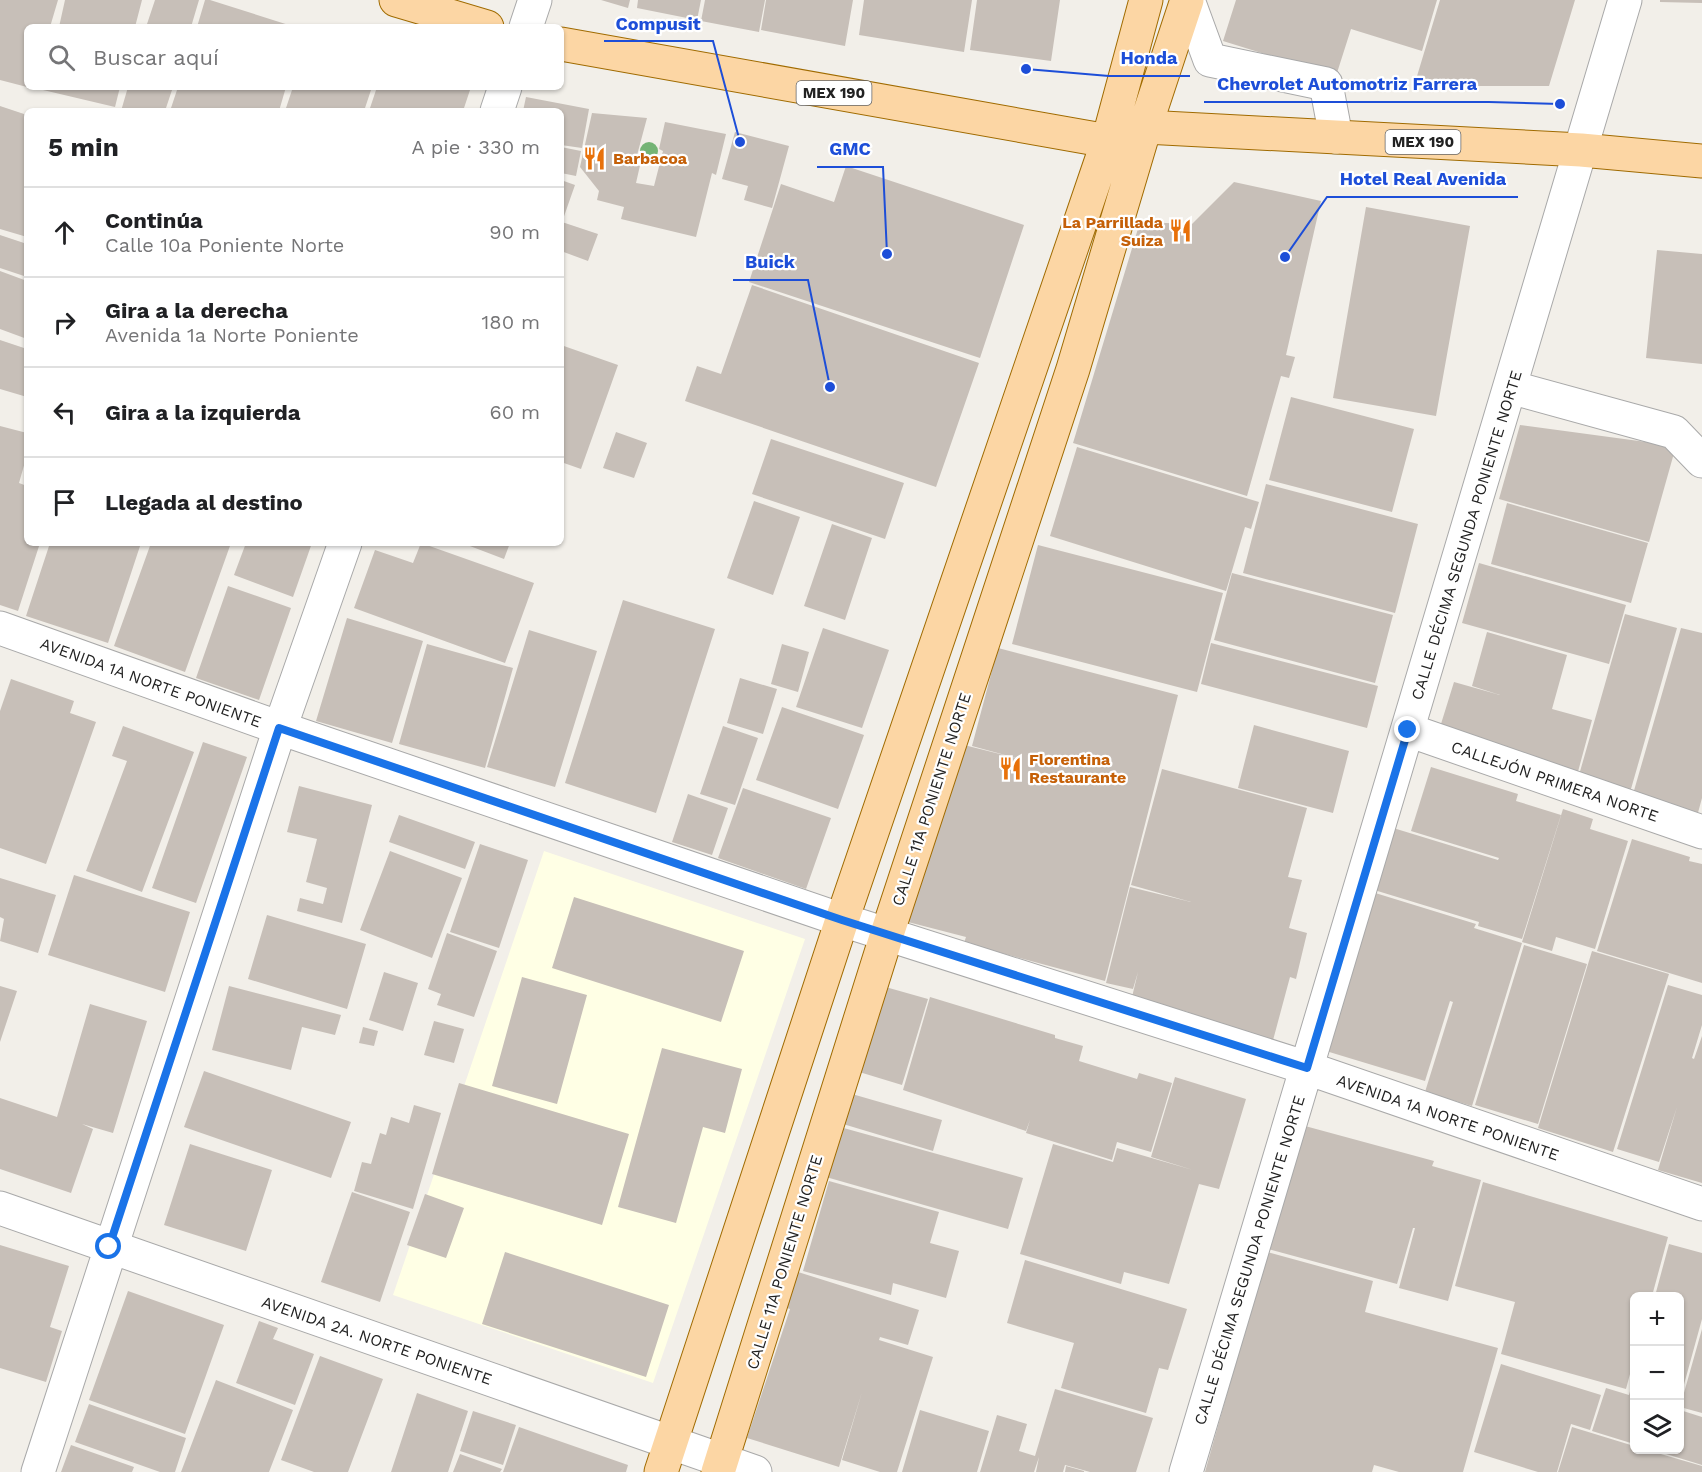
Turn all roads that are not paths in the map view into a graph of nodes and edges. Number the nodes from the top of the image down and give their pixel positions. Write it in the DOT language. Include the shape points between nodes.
graph roads {
  1 [pos="396,0"];
  2 [pos="535,0"];
  3 [pos="1146,0"];
  4 [pos="1188,0"];
  5 [pos="1625,0"];
  6 [pos="478,24"];
  7 [pos="527,24"];
  8 [pos="564,45"];
  9 [pos="504,90"];
  10 [pos="498,108"];
  11 [pos="1145,127"];
  12 [pos="1336,137"];
  13 [pos="1108,141"];
  14 [pos="1581,150"];
  15 [pos="1702,161"];
  16 [pos="1033,358"];
  17 [pos="1073,369"];
  18 [pos="1510,387"];
  19 [pos="1702,460"];
  20 [pos="344,546"];
  21 [pos="0,628"];
  22 [pos="279,728"];
  23 [pos="1408,730"];
  24 [pos="1702,832"];
  25 [pos="842,920"];
  26 [pos="887,934"];
  27 [pos="1307,1068"];
  28 [pos="1702,1204"];
  29 [pos="0,1208"];
  30 [pos="109,1247"];
  31 [pos="667,1458"];
  32 [pos="720,1466"];
  33 [pos="38,1472"];
  34 [pos="755,1472"];
  35 [pos="1186,1472"];
  1 -- 6 [label="main road"];
  2 -- 7 [label="street"];
  3 -- 13 [label="main road"];
  4 -- 11 [label="main road, CALLE 11A PONIENTE NORTE"];
  4 -- 12 [label="street" via="1210,60 1326,84"];
  5 -- 14 [label="street, CALLE DÉCIMA SEGUNDA PONIENTE NORTE"];
  8 -- 13 [label="main road, MEX 190"];
  9 -- 10 [label="street"];
  11 -- 12 [label="main road, MEX 190"];
  11 -- 13 [label="main road, MEX 190"];
  11 -- 17 [label="main road, CALLE 11A PONIENTE NORTE"];
  12 -- 14 [label="main road, MEX 190"];
  13 -- 16 [label="main road"];
  14 -- 15 [label="main road, MEX 190"];
  14 -- 18 [label="street, CALLE DÉCIMA SEGUNDA PONIENTE NORTE"];
  16 -- 17 [label="main road"];
  16 -- 25 [label="main road"];
  17 -- 26 [label="main road, CALLE 11A PONIENTE NORTE"];
  18 -- 19 [label="street" via="1674,432"];
  18 -- 23 [label="street, CALLE DÉCIMA SEGUNDA PONIENTE NORTE"];
  20 -- 22 [label="street"];
  21 -- 22 [label="street, AVENIDA 1A NORTE PONIENTE"];
  22 -- 25 [label="street, AVENIDA 1A NORTE PONIENTE"];
  22 -- 30 [label="street"];
  23 -- 24 [label="street, CALLEJÓN PRIMERA NORTE"];
  23 -- 27 [label="street, CALLE DÉCIMA SEGUNDA PONIENTE NORTE"];
  25 -- 26 [label="street, AVENIDA 1A NORTE PONIENTE"];
  25 -- 31 [label="main road"];
  26 -- 27 [label="street, AVENIDA 1A NORTE PONIENTE"];
  26 -- 32 [label="main road, CALLE 11A PONIENTE NORTE"];
  27 -- 28 [label="street, AVENIDA 1A NORTE PONIENTE"];
  27 -- 35 [label="street, CALLE DÉCIMA SEGUNDA PONIENTE NORTE"];
  29 -- 30 [label="street, AVENIDA 2A. NORTE PONIENTE"];
  30 -- 31 [label="street, AVENIDA 2A. NORTE PONIENTE"];
  30 -- 33 [label="street"];
  31 -- 32 [label="street, AVENIDA 2A. NORTE PONIENTE"];
  32 -- 34 [label="street, AVENIDA 2A. NORTE PONIENTE"];
}
